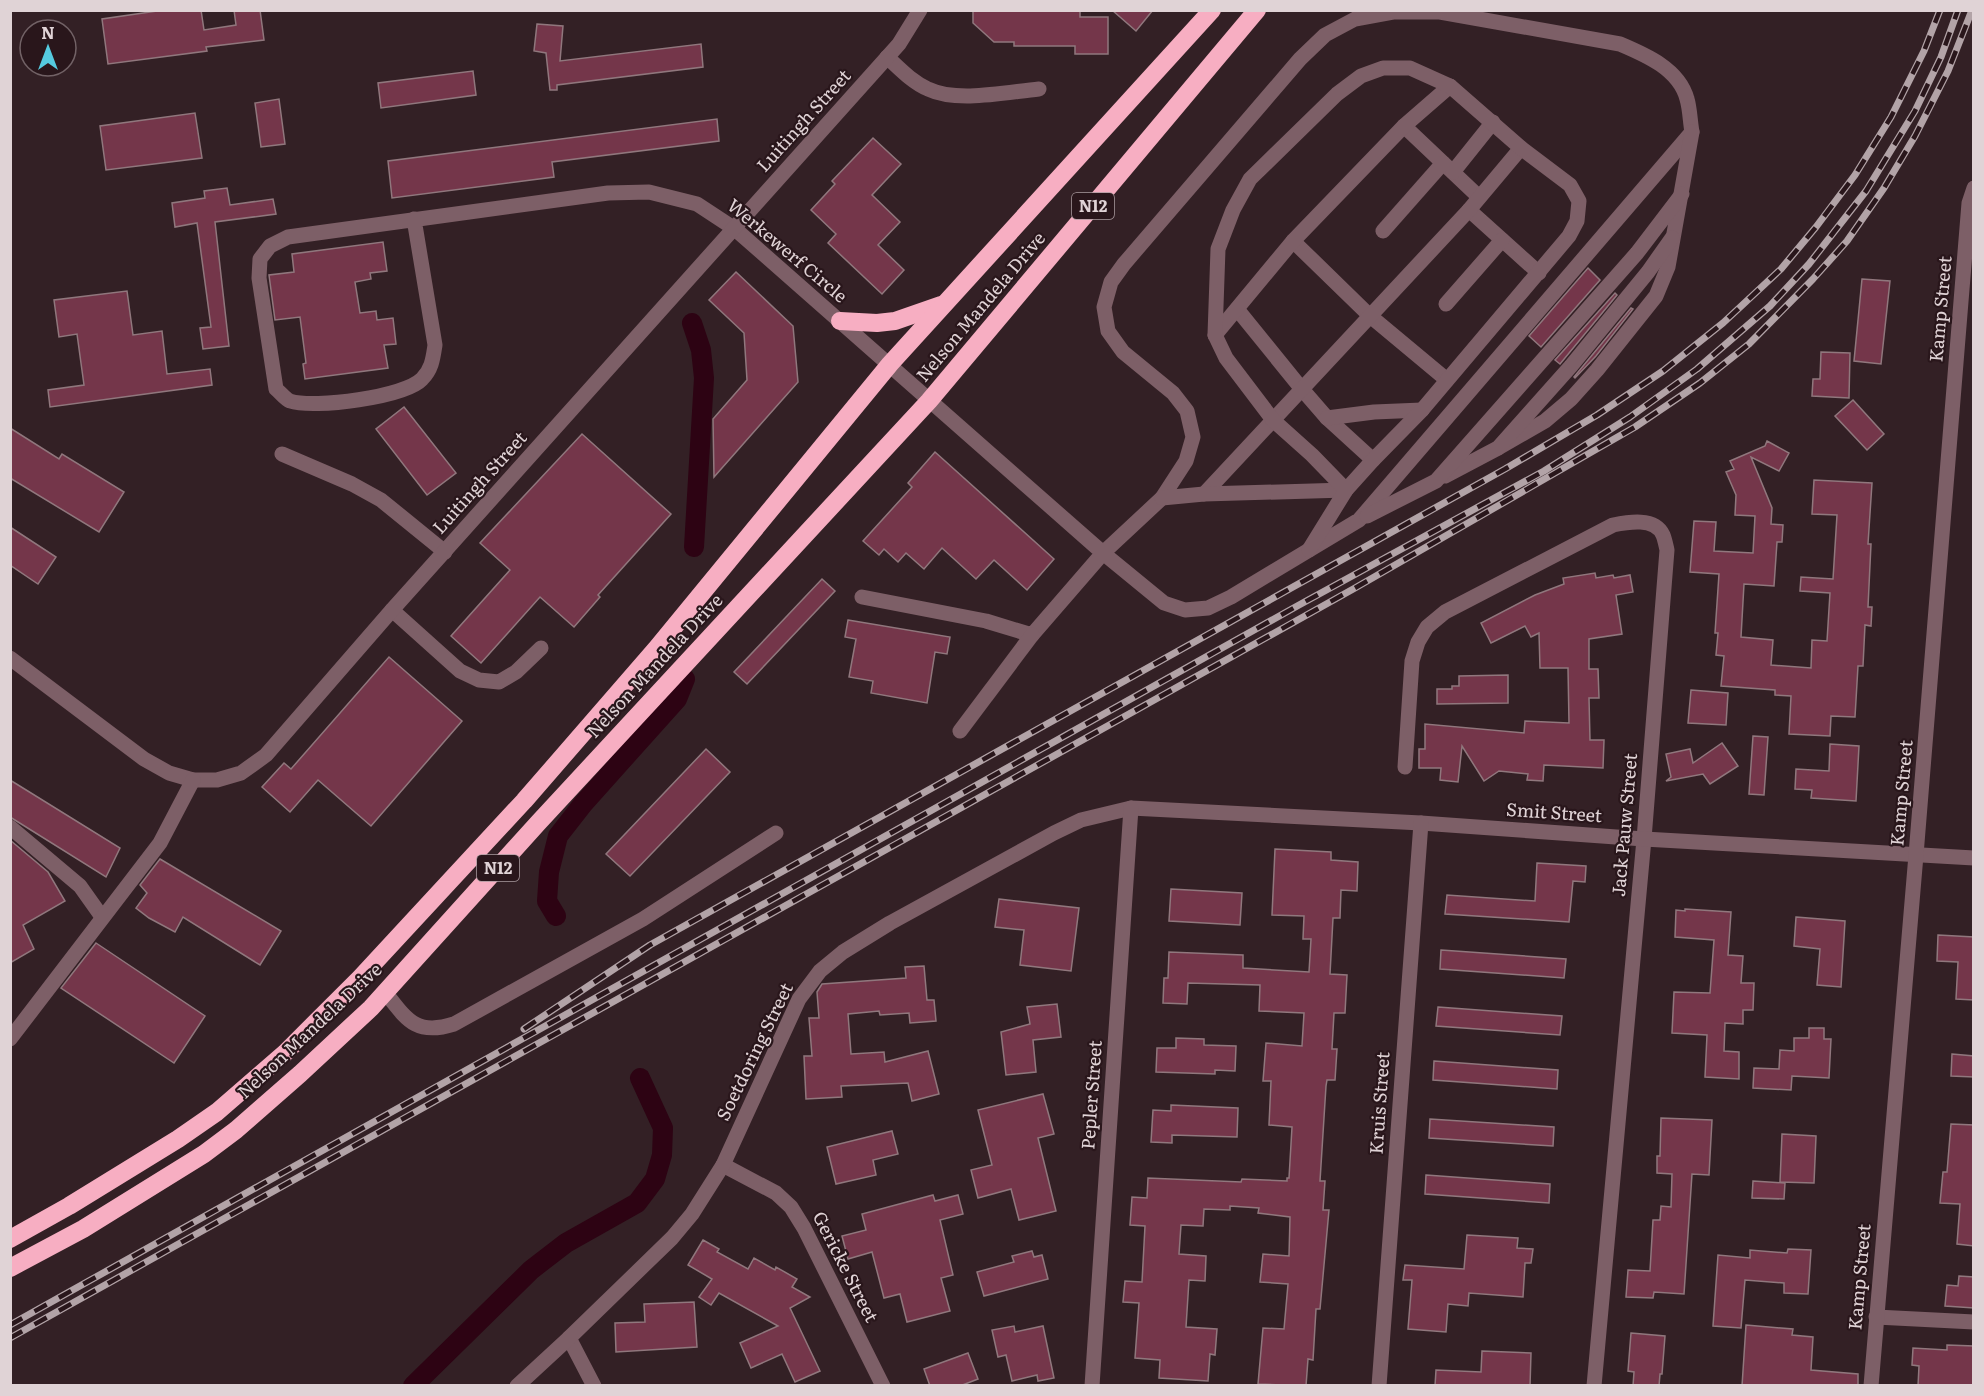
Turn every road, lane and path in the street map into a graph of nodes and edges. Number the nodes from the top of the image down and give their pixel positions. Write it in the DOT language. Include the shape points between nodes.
graph roads {
  1 [pos="920,10"];
  2 [pos="1212,10"];
  3 [pos="1257,10"];
  4 [pos="887,57"];
  5 [pos="1450,86"];
  6 [pos="1040,89"];
  7 [pos="1493,122"];
  8 [pos="1404,126"];
  9 [pos="1692,132"];
  10 [pos="1521,148"];
  11 [pos="1448,168"];
  12 [pos="1682,194"];
  13 [pos="1971,196"];
  14 [pos="1479,197"];
  15 [pos="1468,210"];
  16 [pos="414,219"];
  17 [pos="735,229"];
  18 [pos="1383,231"];
  19 [pos="1676,233"];
  20 [pos="1502,240"];
  21 [pos="1293,241"];
  22 [pos="1539,273"];
  23 [pos="945,304"];
  24 [pos="1446,304"];
  25 [pos="1237,309"];
  26 [pos="1369,315"];
  27 [pos="840,321"];
  28 [pos="1215,335"];
  29 [pos="890,364"];
  30 [pos="1447,380"];
  31 [pos="1301,388"];
  32 [pos="929,400"];
  33 [pos="1422,410"];
  34 [pos="1327,417"];
  35 [pos="1273,420"];
  36 [pos="1498,448"];
  37 [pos="282,454"];
  38 [pos="1373,460"];
  39 [pos="1436,481"];
  40 [pos="1346,490"];
  41 [pos="1204,494"];
  42 [pos="1162,498"];
  43 [pos="1359,520"];
  44 [pos="445,552"];
  45 [pos="1307,552"];
  46 [pos="1103,553"];
  47 [pos="862,597"];
  48 [pos="392,610"];
  49 [pos="1032,635"];
  50 [pos="541,648"];
  51 [pos="10,658"];
  52 [pos="960,731"];
  53 [pos="1405,767"];
  54 [pos="193,780"];
  55 [pos="1131,808"];
  56 [pos="1421,823"];
  57 [pos="10,827"];
  58 [pos="776,833"];
  59 [pos="1644,839"];
  60 [pos="1916,855"];
  61 [pos="1974,858"];
  62 [pos="102,917"];
  63 [pos="385,992"];
  64 [pos="10,1039"];
  65 [pos="723,1165"];
  66 [pos="69,1206"];
  67 [pos="10,1228"];
  68 [pos="10,1239"];
  69 [pos="10,1268"];
  70 [pos="1876,1317"];
  71 [pos="1974,1322"];
  72 [pos="570,1338"];
  73 [pos="517,1386"];
  74 [pos="594,1386"];
  75 [pos="884,1386"];
  76 [pos="1092,1386"];
  77 [pos="1379,1386"];
  78 [pos="1594,1386"];
  79 [pos="1871,1386"];
  1 -- 4 [label="street, Luitingh Street"];
  2 -- 23 [label="highway, Nelson Mandela Drive / N12"];
  3 -- 32 [label="highway, Nelson Mandela Drive / N12"];
  4 -- 6 [label="street" via="929,90 953,95"];
  4 -- 17 [label="street, Luitingh Street"];
  5 -- 7 [label="street"];
  5 -- 8 [label="street"];
  5 -- 28 [label="street" via="1410,68 1383,68 1361,76 1337,94 1250,179 1218,249"];
  7 -- 10 [label="street"];
  7 -- 11 [label="street"];
  8 -- 11 [label="street"];
  8 -- 21 [label="street"];
  9 -- 12 [label="street"];
  9 -- 42 [label="street" via="1687,97 1672,74 1647,55 1620,44 1440,12 1393,12 1356,19 1325,35 1300,59 1111,282 1104,307 1108,331 1123,352 1173,393 1187,411 1193,437 1186,461"];
  9 -- 43 [label="street"];
  10 -- 14 [label="street"];
  10 -- 22 [label="street" via="1570,184 1578,201 1577,221 1569,236"];
  11 -- 14 [label="street"];
  11 -- 18 [label="street"];
  12 -- 19 [label="street"];
  12 -- 39 [label="street" via="1637,253"];
  13 -- 60 [label="street, Kamp Street"];
  14 -- 15 [label="street"];
  15 -- 20 [label="street"];
  15 -- 26 [label="street"];
  16 -- 16 [label="street, Werkewerf Circle" via="288,237 270,246 260,259 259,278 272,369 276,389 288,400 307,405 331,403 400,392 422,380 432,365 435,345"];
  16 -- 17 [label="street, Werkewerf Circle" via="608,193 649,192 697,204"];
  17 -- 27 [label="street, Werkewerf Circle"];
  17 -- 44 [label="street, Luitingh Street"];
  19 -- 36 [label="street" via="1606,323"];
  19 -- 36 [label="street" via="1656,296 1597,370 1545,421"];
  20 -- 22 [label="street"];
  20 -- 24 [label="street"];
  21 -- 25 [label="street"];
  21 -- 26 [label="street"];
  22 -- 30 [label="street"];
  23 -- 27 [label="highway" via="895,321"];
  23 -- 29 [label="highway, Nelson Mandela Drive / N12"];
  25 -- 28 [label="street"];
  25 -- 31 [label="street"];
  26 -- 30 [label="street"];
  26 -- 31 [label="street"];
  27 -- 29 [label="street, Werkewerf Circle"];
  28 -- 35 [label="street" via="1226,358"];
  29 -- 32 [label="street, Werkewerf Circle"];
  29 -- 66 [label="highway, Nelson Mandela Drive / N12" via="649,658 524,801 360,978 285,1053 216,1112"];
  30 -- 33 [label="street"];
  31 -- 34 [label="street"];
  31 -- 35 [label="street"];
  32 -- 46 [label="street, Werkewerf Circle"];
  32 -- 63 [label="highway, Nelson Mandela Drive / N12"];
  33 -- 34 [label="street"];
  33 -- 38 [label="street"];
  34 -- 38 [label="street"];
  35 -- 40 [label="street"];
  35 -- 41 [label="street"];
  36 -- 39 [label="street"];
  37 -- 44 [label="street" via="381,500"];
  38 -- 40 [label="street"];
  39 -- 43 [label="street"];
  40 -- 41 [label="street"];
  40 -- 45 [label="street"];
  41 -- 42 [label="street"];
  42 -- 46 [label="street"];
  43 -- 45 [label="street, Werkewerf Circle"];
  44 -- 48 [label="street, Luitingh Street"];
  45 -- 46 [label="street, Werkewerf Circle" via="1232,597 1208,608 1185,610 1164,603"];
  46 -- 49 [label="street"];
  47 -- 49 [label="street" via="986,621"];
  48 -- 50 [label="street" via="460,671 479,680 499,682"];
  48 -- 54 [label="street, Luitingh Street" via="266,755 241,773 217,780"];
  49 -- 52 [label="street"];
  51 -- 54 [label="street, Luitingh Street" via="144,759 169,773"];
  53 -- 59 [label="street, Jack Pauw Street" via="1412,661 1427,627 1445,612 1613,525 1633,521 1651,524 1662,533 1667,550"];
  54 -- 62 [label="street" via="160,843"];
  55 -- 56 [label="street, Smit Street"];
  55 -- 65 [label="street, Soetdoring Street" via="1081,820 1054,833 890,923 820,971 799,999"];
  55 -- 76 [label="street, Pepler Street"];
  56 -- 59 [label="street, Smit Street"];
  56 -- 77 [label="street, Kruis Street"];
  57 -- 62 [label="street" via="80,886"];
  58 -- 63 [label="street" via="642,919 454,1024 437,1029 419,1026 406,1018"];
  59 -- 60 [label="street, Smit Street"];
  59 -- 78 [label="street, Jack Pauw Street"];
  60 -- 61 [label="street, Smit Street"];
  60 -- 70 [label="street, Kamp Street"];
  62 -- 64 [label="street"];
  63 -- 69 [label="highway, Nelson Mandela Drive / N12" via="300,1074 204,1154 83,1229"];
  65 -- 72 [label="street, Soetdoring Street" via="672,1238"];
  65 -- 75 [label="street, Gericke Street" via="776,1193 790,1207"];
  66 -- 67 [label="street"];
  66 -- 68 [label="highway, Nelson Mandela Drive / N12"];
  70 -- 71 [label="street"];
  70 -- 79 [label="street, Kamp Street"];
  72 -- 73 [label="street, Soetdoring Street"];
  72 -- 74 [label="street"];
}
